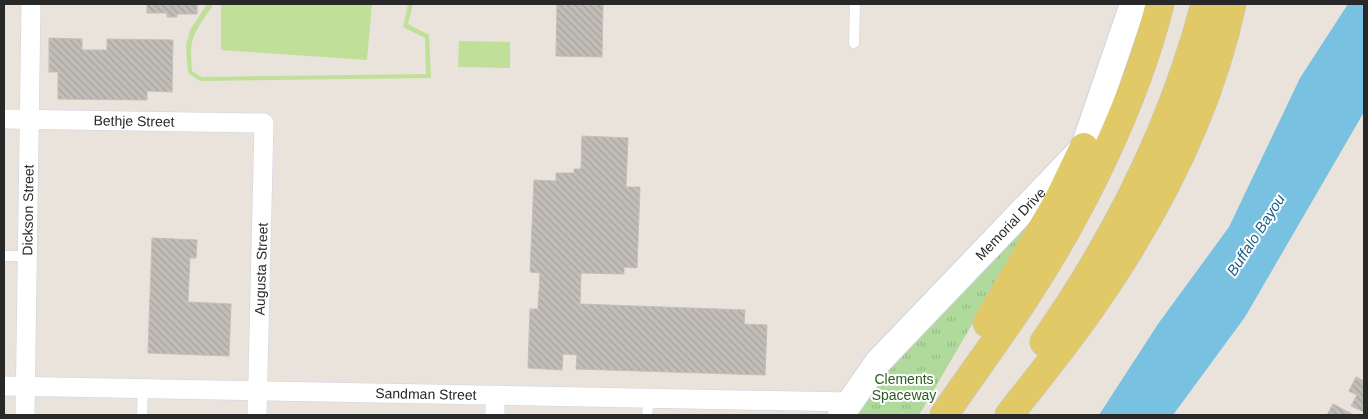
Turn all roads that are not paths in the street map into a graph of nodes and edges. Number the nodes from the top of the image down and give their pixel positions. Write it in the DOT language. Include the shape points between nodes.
graph roads {
  1 [pos="31,4"];
  2 [pos="855,4"];
  3 [pos="1133,4"];
  4 [pos="1160,4"];
  5 [pos="1204,4"];
  6 [pos="1232,4"];
  7 [pos="854,44"];
  8 [pos="4,119"];
  9 [pos="29,119"];
  10 [pos="264,123"];
  11 [pos="1084,147"];
  12 [pos="4,256"];
  13 [pos="28,256"];
  14 [pos="4,386"];
  15 [pos="26,386"];
  16 [pos="143,388"];
  17 [pos="258,390"];
  18 [pos="495,395"];
  19 [pos="648,407"];
  20 [pos="845,408"];
  21 [pos="25,415"];
  22 [pos="142,415"];
  23 [pos="257,415"];
  24 [pos="495,415"];
  25 [pos="943,415"];
  26 [pos="993,415"];
  27 [pos="1009,415"];
  1 -- 9 [label="street, Dickson Street"];
  2 -- 7 [label="lane"];
  3 -- 11 [label="street, Memorial Drive"];
  4 -- 25 [label="main road" via="1136,82 1094,176 1063,235"];
  5 -- 26 [label="main road" via="1174,104 1136,191 1093,267"];
  6 -- 27 [label="main road" via="1205,95 1168,183 1086,315"];
  8 -- 9 [label="street, Bethje Street"];
  9 -- 10 [label="street, Bethje Street"];
  9 -- 13 [label="street, Dickson Street"];
  10 -- 17 [label="street, Augusta Street"];
  11 -- 20 [label="street, Memorial Drive" via="890,349"];
  11 -- 25 [label="main road" via="1057,203 962,367"];
  12 -- 13 [label="lane"];
  13 -- 15 [label="street, Dickson Street"];
  14 -- 15 [label="street, Sandman Street"];
  15 -- 16 [label="street, Sandman Street"];
  15 -- 21 [label="street, Dickson Street"];
  16 -- 17 [label="street, Sandman Street"];
  16 -- 22 [label="lane"];
  17 -- 18 [label="street, Sandman Street"];
  17 -- 23 [label="street, Augusta Street"];
  18 -- 19 [label="street, Sandman Street"];
  18 -- 24 [label="street"];
  19 -- 20 [label="street, Sandman Street"];
}
